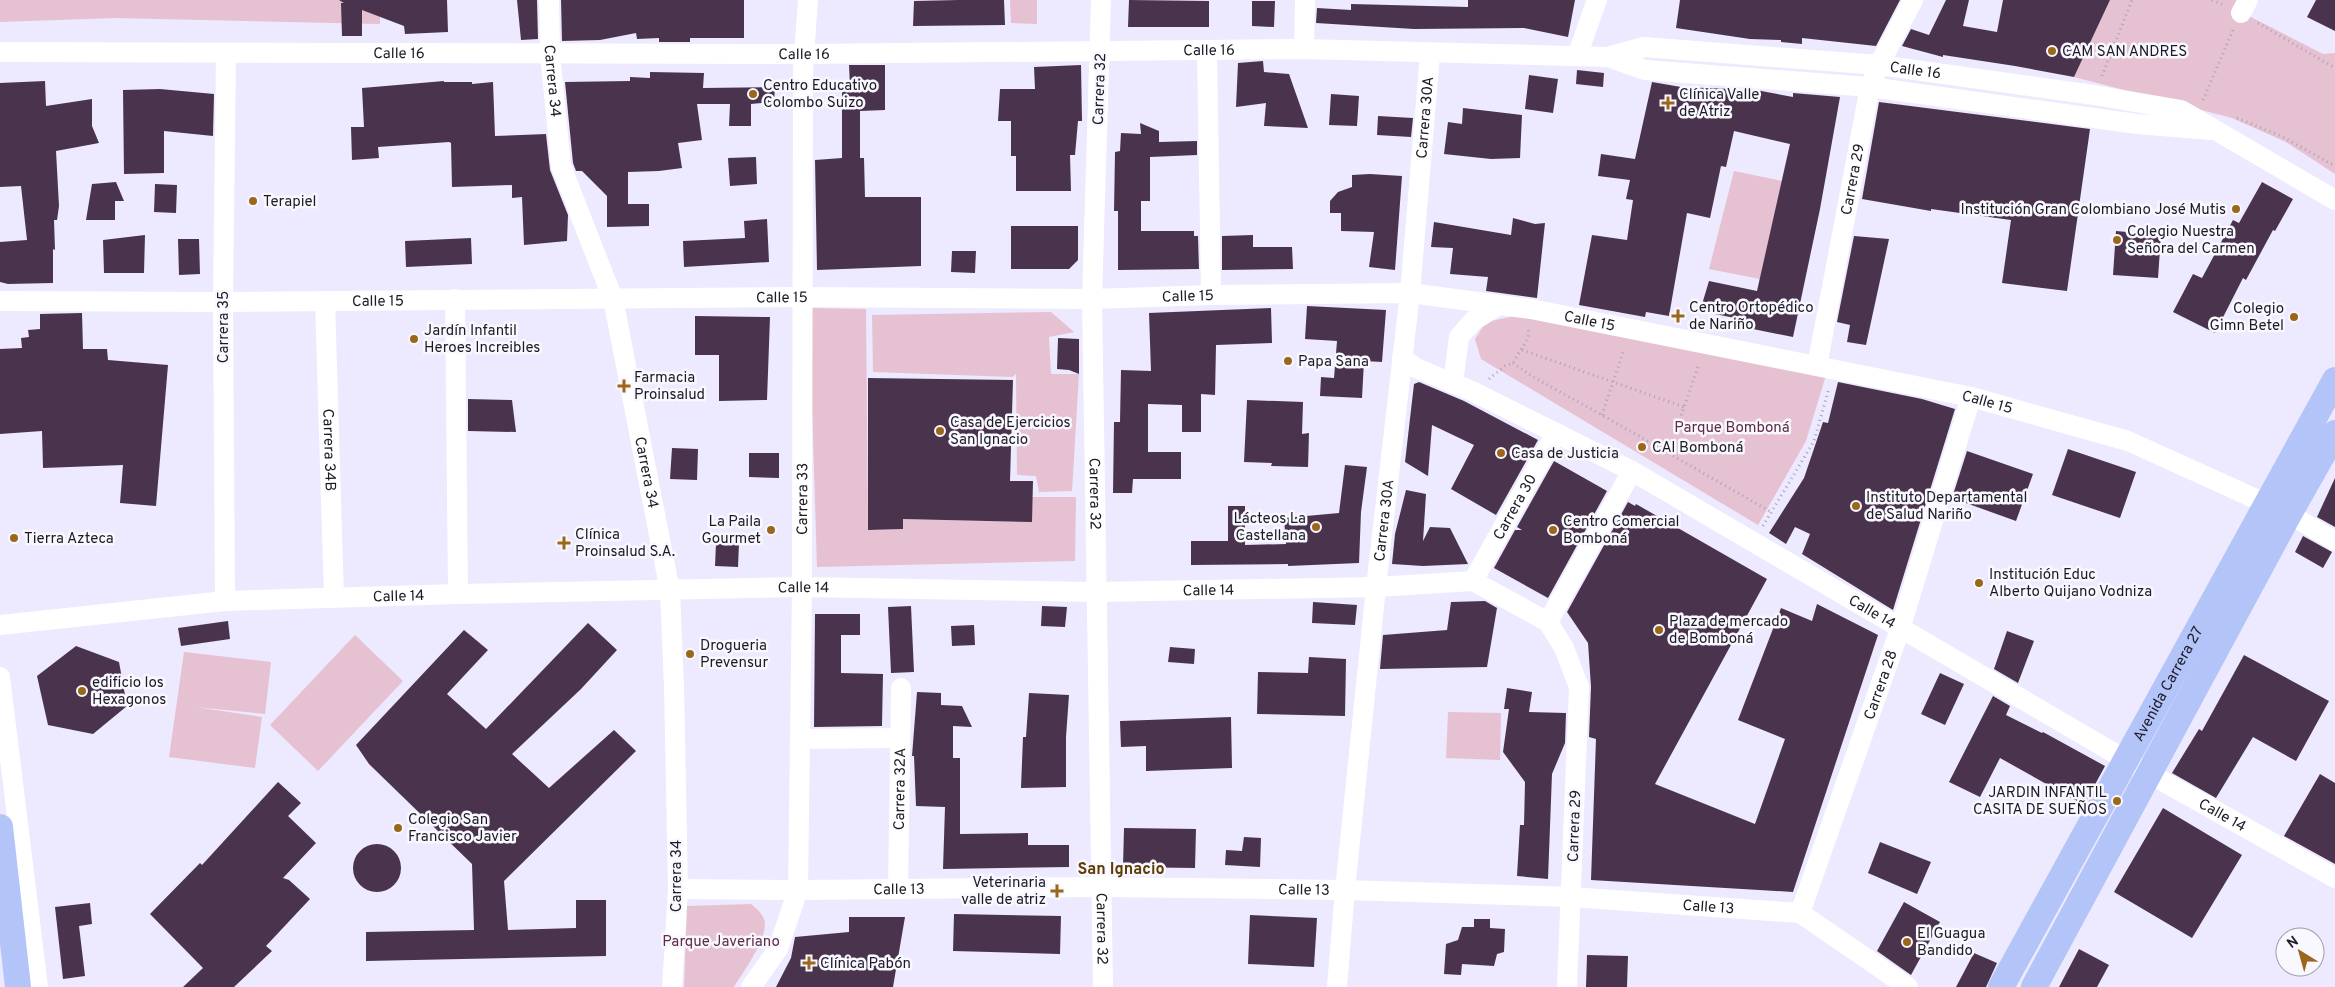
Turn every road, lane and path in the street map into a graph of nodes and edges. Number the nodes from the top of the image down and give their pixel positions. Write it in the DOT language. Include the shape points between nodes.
graph roads {
  1 [pos="549,0"];
  2 [pos="808,0"];
  3 [pos="1101,0"];
  4 [pos="1305,0"];
  5 [pos="1597,0"];
  6 [pos="1913,0"];
  7 [pos="2132,0"];
  8 [pos="2212,0"];
  9 [pos="2244,6"];
  10 [pos="1304,49"];
  11 [pos="1207,50"];
  12 [pos="1100,51"];
  13 [pos="0,52"];
  14 [pos="226,53"];
  15 [pos="550,53"];
  16 [pos="804,54"];
  17 [pos="1430,54"];
  18 [pos="1577,56"];
  19 [pos="1608,57"];
  20 [pos="1878,65"];
  21 [pos="2335,68"];
  22 [pos="1870,87"];
  23 [pos="2094,95"];
  24 [pos="2228,114"];
  25 [pos="2196,119"];
  26 [pos="2215,131"];
  27 [pos="2335,166"];
  28 [pos="2335,200"];
  29 [pos="1410,294"];
  30 [pos="1210,295"];
  31 [pos="802,297"];
  32 [pos="455,299"];
  33 [pos="613,299"];
  34 [pos="1092,299"];
  35 [pos="0,301"];
  36 [pos="223,302"];
  37 [pos="325,302"];
  38 [pos="1500,305"];
  39 [pos="1530,309"];
  40 [pos="1522,350"];
  41 [pos="1624,350"];
  42 [pos="1402,358"];
  43 [pos="1513,363"];
  44 [pos="1699,364"];
  45 [pos="1817,366"];
  46 [pos="1837,370"];
  47 [pos="2335,380"];
  48 [pos="1613,382"];
  49 [pos="1453,384"];
  50 [pos="1474,392"];
  51 [pos="1971,397"];
  52 [pos="1684,407"];
  53 [pos="1602,415"];
  54 [pos="1556,433"];
  55 [pos="2335,434"];
  56 [pos="1668,453"];
  57 [pos="1632,471"];
  58 [pos="2278,510"];
  59 [pos="1771,512"];
  60 [pos="1754,541"];
  61 [pos="2335,541"];
  62 [pos="1473,582"];
  63 [pos="802,587"];
  64 [pos="1376,587"];
  65 [pos="670,591"];
  66 [pos="1097,592"];
  67 [pos="458,594"];
  68 [pos="334,598"];
  69 [pos="224,601"];
  70 [pos="1548,622"];
  71 [pos="0,625"];
  72 [pos="1900,629"];
  73 [pos="0,676"];
  74 [pos="901,688"];
  75 [pos="3,718"];
  76 [pos="900,738"];
  77 [pos="800,739"];
  78 [pos="2125,759"];
  79 [pos="2150,774"];
  80 [pos="0,827"];
  81 [pos="2335,878"];
  82 [pos="1101,887"];
  83 [pos="678,889"];
  84 [pos="898,889"];
  85 [pos="798,890"];
  86 [pos="1345,890"];
  87 [pos="1571,897"];
  88 [pos="1800,913"];
  89 [pos="22,939"];
  90 [pos="18,987"];
  91 [pos="38,987"];
  92 [pos="672,987"];
  93 [pos="751,987"];
  94 [pos="1103,987"];
  95 [pos="1337,987"];
  96 [pos="1567,987"];
  97 [pos="1908,987"];
  98 [pos="2001,987"];
  99 [pos="2034,987"];
  1 -- 15 [label="street, Carrera 34"];
  2 -- 16 [label="street, Carrera 33"];
  3 -- 12 [label="street, Carrera 32"];
  4 -- 10 [label="street"];
  5 -- 18 [label="street"];
  6 -- 20 [label="street, Carrera 29"];
  7 -- 23 [label="path"];
  8 -- 9 [label="path"];
  9 -- 21 [label="path"];
  9 -- 25 [label="path"];
  10 -- 11 [label="street, Calle 16"];
  10 -- 17 [label="street, Calle 16"];
  11 -- 12 [label="street, Calle 16"];
  11 -- 30 [label="street"];
  12 -- 16 [label="street, Calle 16"];
  12 -- 34 [label="street, Carrera 32"];
  13 -- 14 [label="street, Calle 16"];
  14 -- 15 [label="street, Calle 16"];
  14 -- 36 [label="street, Carrera 35"];
  15 -- 16 [label="street, Calle 16"];
  15 -- 33 [label="street, Carrera 34" via="561,166"];
  16 -- 31 [label="street, Carrera 33"];
  17 -- 18 [label="street, Calle 16"];
  17 -- 29 [label="street, Carrera 30A"];
  18 -- 19 [label="street, Calle 16"];
  19 -- 20 [label="street, Calle 16" via="1644,47"];
  19 -- 22 [label="street, Calle 16" via="1645,70"];
  20 -- 22 [label="street, Carrera 29"];
  20 -- 23 [label="street, Calle 16"];
  22 -- 26 [label="street, Calle 16" via="2137,124"];
  22 -- 45 [label="street, Carrera 29"];
  23 -- 25 [label="street, Calle 16" via="2181,110"];
  24 -- 27 [label="path" via="2281,136"];
  25 -- 26 [label="street, Calle 16"];
  26 -- 28 [label="street, Calle 16"];
  29 -- 30 [label="street, Calle 15"];
  29 -- 38 [label="street, Calle 15"];
  29 -- 42 [label="street, Carrera 30A"];
  30 -- 34 [label="street, Calle 15"];
  31 -- 33 [label="street, Calle 15"];
  31 -- 34 [label="street, Calle 15"];
  31 -- 63 [label="street, Carrera 33"];
  32 -- 33 [label="street, Calle 15"];
  32 -- 37 [label="street, Calle 15"];
  32 -- 67 [label="street"];
  33 -- 65 [label="street, Carrera 34"];
  34 -- 66 [label="street, Carrera 32"];
  35 -- 36 [label="street, Calle 15"];
  36 -- 37 [label="street, Calle 15"];
  36 -- 69 [label="street, Carrera 35"];
  37 -- 68 [label="street, Carrera 34B"];
  38 -- 39 [label="street, Calle 15"];
  38 -- 49 [label="street" via="1473,321 1459,337"];
  39 -- 40 [label="path" via="1528,338"];
  39 -- 45 [label="street, Calle 15"];
  40 -- 43 [label="path"];
  40 -- 48 [label="path"];
  41 -- 48 [label="path"];
  42 -- 49 [label="street, Calle 14" via="1416,368"];
  42 -- 64 [label="street, Carrera 30A"];
  43 -- 50 [label="path"];
  43 -- 53 [label="path"];
  44 -- 52 [label="path"];
  45 -- 46 [label="street, Calle 15"];
  46 -- 51 [label="street, Calle 15"];
  46 -- 59 [label="path" via="1814,441"];
  47 -- 58 [label="main road, Avenida Carrera 27"];
  48 -- 52 [label="path"];
  48 -- 53 [label="path"];
  49 -- 50 [label="street, Calle 14"];
  50 -- 54 [label="street, Calle 14"];
  51 -- 58 [label="street, Calle 15" via="2128,441"];
  51 -- 72 [label="street, Carrera 28"];
  52 -- 56 [label="path"];
  53 -- 56 [label="path"];
  54 -- 57 [label="street, Calle 14"];
  54 -- 62 [label="street, Carrera 30"];
  55 -- 58 [label="main road, Avenida Carrera 27"];
  56 -- 59 [label="path"];
  57 -- 60 [label="street, Calle 14"];
  57 -- 70 [label="street"];
  58 -- 61 [label="street, Calle 15"];
  58 -- 78 [label="main road, Avenida Carrera 27"];
  58 -- 79 [label="main road, Avenida Carrera 27"];
  59 -- 60 [label="path"];
  60 -- 72 [label="street, Calle 14"];
  62 -- 64 [label="street, Calle 14"];
  62 -- 70 [label="street"];
  63 -- 65 [label="street, Calle 14"];
  63 -- 66 [label="street, Calle 14"];
  63 -- 77 [label="street, Carrera 33"];
  64 -- 66 [label="street, Calle 14"];
  64 -- 86 [label="street, Carrera 30A"];
  65 -- 67 [label="street, Calle 14"];
  65 -- 83 [label="street, Carrera 34"];
  66 -- 82 [label="street, Carrera 32"];
  67 -- 68 [label="street, Calle 14"];
  68 -- 69 [label="street, Calle 14"];
  69 -- 71 [label="street, Calle 14"];
  70 -- 87 [label="street, Carrera 29" via="1573,666 1579,687"];
  72 -- 78 [label="street, Calle 14"];
  72 -- 88 [label="street, Carrera 28"];
  73 -- 75 [label="street"];
  74 -- 76 [label="street, Carrera 32A"];
  75 -- 89 [label="street"];
  76 -- 77 [label="street"];
  76 -- 84 [label="street, Carrera 32A"];
  77 -- 85 [label="street, Carrera 33"];
  78 -- 79 [label="street, Calle 14"];
  78 -- 98 [label="main road, Avenida Carrera 27"];
  79 -- 81 [label="street, Calle 14"];
  79 -- 99 [label="main road, Avenida Carrera 27"];
  80 -- 89 [label="main road"];
  82 -- 84 [label="street, Calle 13"];
  82 -- 86 [label="street, Calle 13"];
  82 -- 94 [label="street, Carrera 32"];
  83 -- 85 [label="street, Calle 13"];
  83 -- 92 [label="street, Carrera 34"];
  84 -- 85 [label="street, Calle 13"];
  85 -- 93 [label="street, Carrera 33" via="778,949"];
  86 -- 87 [label="street, Calle 13"];
  86 -- 95 [label="street, Carrera 30A"];
  87 -- 88 [label="street, Calle 13"];
  87 -- 96 [label="street, Carrera 29"];
  88 -- 97 [label="street"];
  89 -- 90 [label="main road"];
  89 -- 91 [label="street"];
}
